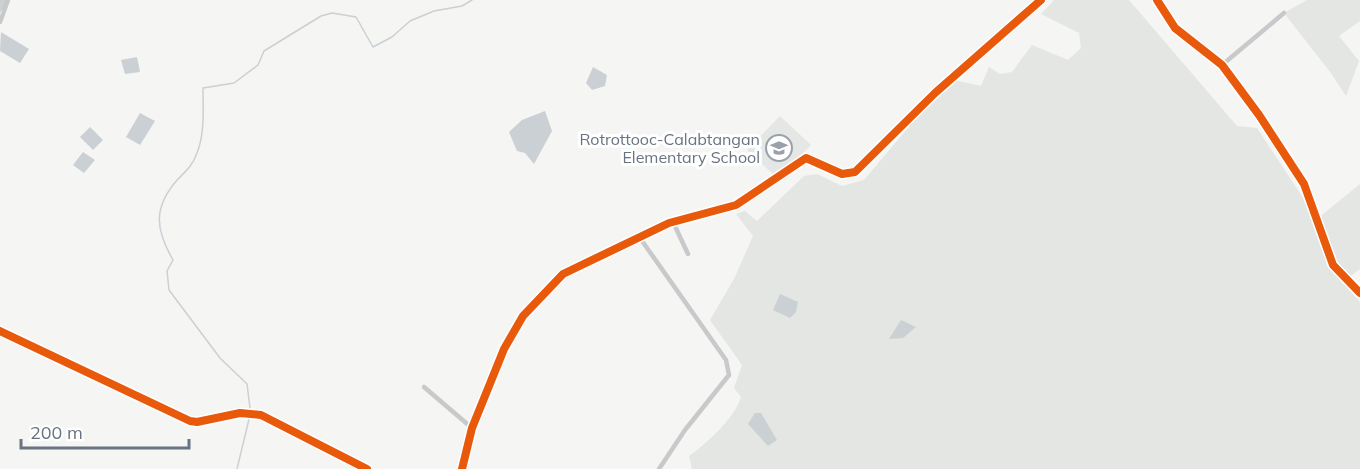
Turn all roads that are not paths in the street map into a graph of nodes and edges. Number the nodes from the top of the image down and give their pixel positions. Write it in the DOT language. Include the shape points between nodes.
graph roads {
  1 [pos="9,0"];
  2 [pos="1041,0"];
  3 [pos="1157,0"];
  4 [pos="1284,13"];
  5 [pos="0,22"];
  6 [pos="1222,65"];
  7 [pos="673,222"];
  8 [pos="640,238"];
  9 [pos="688,254"];
  10 [pos="1360,293"];
  11 [pos="0,331"];
  12 [pos="424,387"];
  13 [pos="472,428"];
  14 [pos="367,469"];
  15 [pos="462,469"];
  16 [pos="659,469"];
  1 -- 5 [label="street"];
  2 -- 7 [label="street" via="935,93 855,172 842,174 806,158 736,205"];
  3 -- 6 [label="street" via="1175,28"];
  4 -- 6 [label="street"];
  6 -- 10 [label="street" via="1304,184 1333,265"];
  7 -- 8 [label="street"];
  7 -- 9 [label="street"];
  8 -- 13 [label="street" via="563,274 523,316 504,349"];
  8 -- 16 [label="street" via="726,360 729,375 685,429"];
  11 -- 14 [label="street" via="190,421 240,412 261,415"];
  12 -- 13 [label="street"];
  13 -- 15 [label="street"];
}
